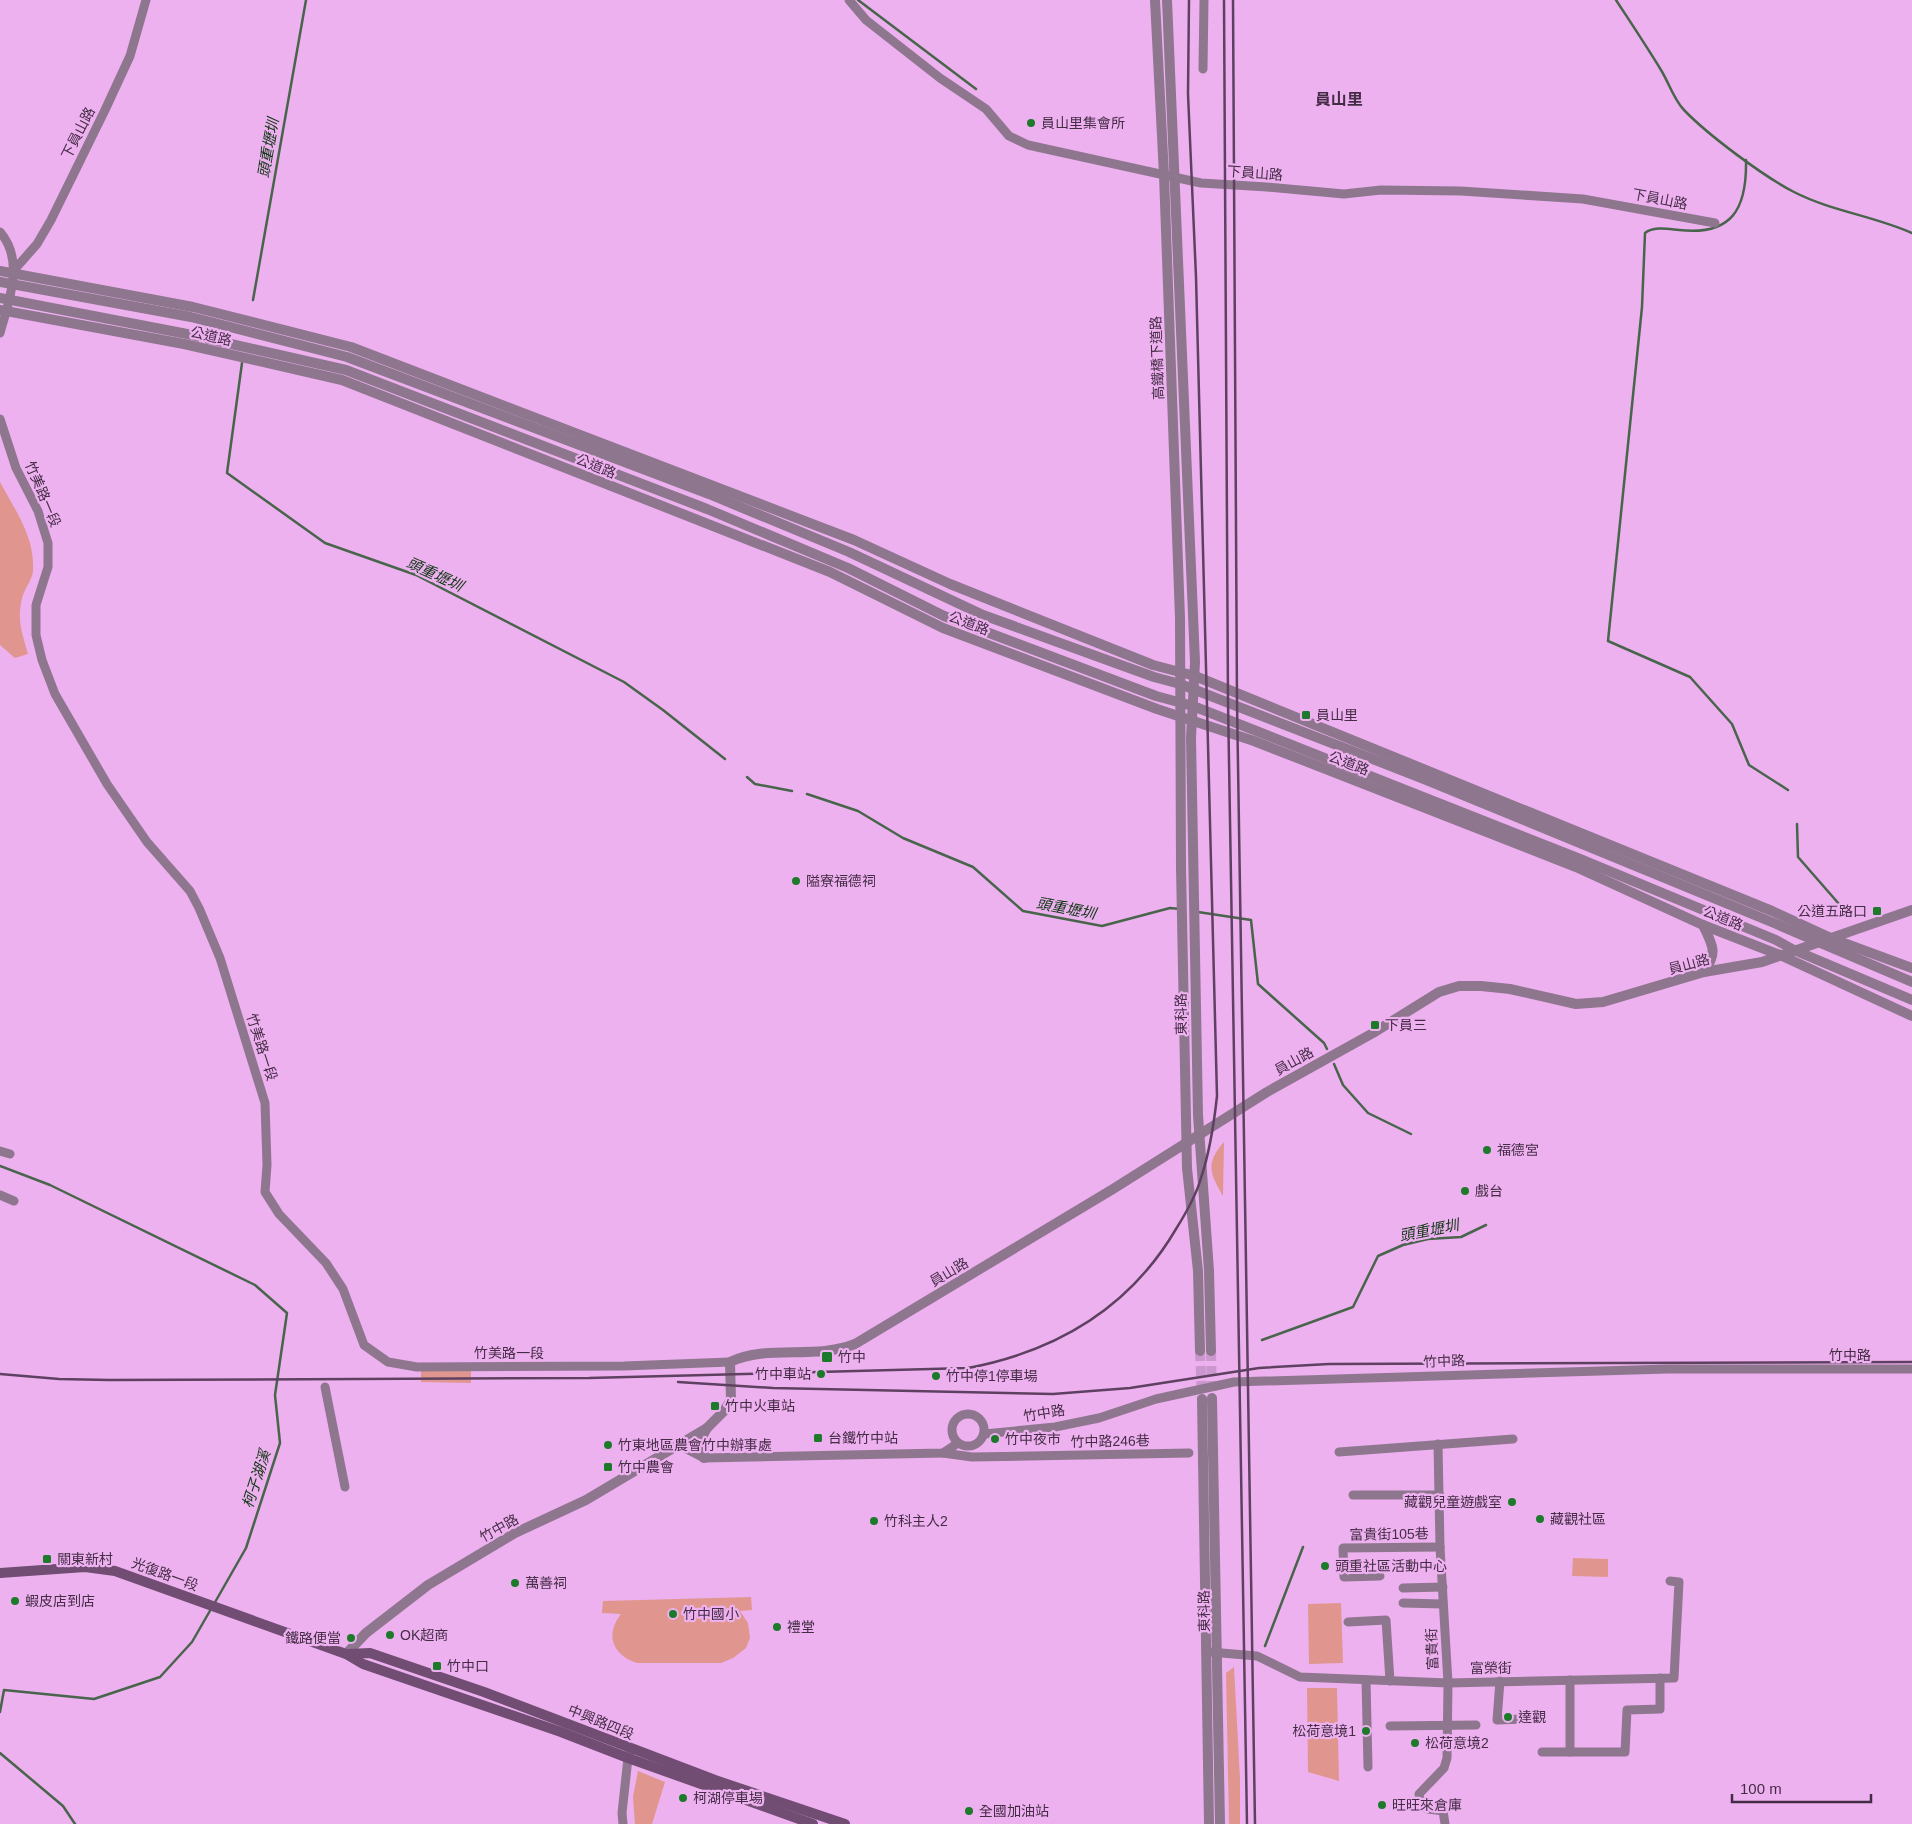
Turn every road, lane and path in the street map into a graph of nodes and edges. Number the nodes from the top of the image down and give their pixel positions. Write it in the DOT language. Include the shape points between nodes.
graph roads {
  1 [pos="146,0"];
  2 [pos="848,0"];
  3 [pos="1155,0"];
  4 [pos="1167,0"];
  5 [pos="1204,0"];
  6 [pos="1203,69"];
  7 [pos="1169,176"];
  8 [pos="1715,223"];
  9 [pos="0,232"];
  10 [pos="0,272"];
  11 [pos="14,276"];
  12 [pos="0,282"];
  13 [pos="4,299"];
  14 [pos="3,311"];
  15 [pos="0,333"];
  16 [pos="0,419"];
  17 [pos="1180,670"];
  18 [pos="1195,676"];
  19 [pos="1180,684"];
  20 [pos="1195,689"];
  21 [pos="1254,700"];
  22 [pos="1180,703"];
  23 [pos="1193,706"];
  24 [pos="1254,712"];
  25 [pos="1180,716"];
  26 [pos="1191,719"];
  27 [pos="1254,730"];
  28 [pos="1254,741"];
  29 [pos="1578,863"];
  30 [pos="1912,910"];
  31 [pos="1703,925"];
  32 [pos="1833,939"];
  33 [pos="1818,943"];
  34 [pos="1794,950"];
  35 [pos="1780,955"];
  36 [pos="1912,968"];
  37 [pos="1704,972"];
  38 [pos="1912,982"];
  39 [pos="1912,1000"];
  40 [pos="1912,1016"];
  41 [pos="1198,1134"];
  42 [pos="1186,1143"];
  43 [pos="0,1151"];
  44 [pos="10,1154"];
  45 [pos="0,1196"];
  46 [pos="14,1201"];
  47 [pos="730,1362"];
  48 [pos="1912,1369"];
  49 [pos="326,1387"];
  50 [pos="1207,1398"];
  51 [pos="707,1428"];
  52 [pos="984,1434"];
  53 [pos="1512,1439"];
  54 [pos="958,1443"];
  55 [pos="1438,1444"];
  56 [pos="679,1445"];
  57 [pos="1339,1452"];
  58 [pos="1189,1453"];
  59 [pos="943,1454"];
  60 [pos="704,1458"];
  61 [pos="346,1487"];
  62 [pos="1353,1495"];
  63 [pos="1440,1495"];
  64 [pos="1440,1547"];
  65 [pos="0,1573"];
  66 [pos="1380,1576"];
  67 [pos="1670,1581"];
  68 [pos="1443,1587"];
  69 [pos="1403,1588"];
  70 [pos="1403,1603"];
  71 [pos="1443,1604"];
  72 [pos="226,1612"];
  73 [pos="1348,1622"];
  74 [pos="1212,1652"];
  75 [pos="346,1654"];
  76 [pos="1660,1678"];
  77 [pos="1366,1680"];
  78 [pos="1390,1680"];
  79 [pos="1570,1680"];
  80 [pos="1500,1682"];
  81 [pos="1448,1683"];
  82 [pos="1525,1719"];
  83 [pos="1446,1724"];
  84 [pos="1476,1725"];
  85 [pos="1390,1726"];
  86 [pos="1542,1752"];
  87 [pos="1570,1752"];
  88 [pos="630,1754"];
  89 [pos="1368,1767"];
  90 [pos="623,1824"];
  91 [pos="813,1824"];
  92 [pos="845,1824"];
  93 [pos="1209,1824"];
  94 [pos="1220,1824"];
  95 [pos="1445,1824"];
  1 -- 11 [label="street, 下員山路" via="130,56 105,110 51,220"];
  2 -- 7 [label="street, 下員山路" via="866,20 940,78 986,108 1002,129 1018,141"];
  3 -- 7 [label="street, 高鐵橋下道路"];
  4 -- 7 [label="street, 高鐵橋下道路"];
  5 -- 6 [label="street"];
  7 -- 8 [label="street, 下員山路" via="1201,184 1268,186 1344,194 1381,190 1460,191 1583,199"];
  7 -- 17 [label="street, 高鐵橋下道路"];
  7 -- 18 [label="street, 高鐵橋下道路"];
  9 -- 11 [label="street" via="8,241"];
  10 -- 11 [label="street, 公道路"];
  11 -- 12 [label="street, 公道路"];
  11 -- 13 [label="street"];
  11 -- 17 [label="street, 公道路" via="193,307 351,347 854,540 950,584 1153,664"];
  11 -- 19 [label="street, 公道路" via="347,357 709,494 849,552 983,615"];
  13 -- 14 [label="street"];
  13 -- 22 [label="street, 公道路" via="187,334 346,370 707,509 848,568 944,616"];
  14 -- 15 [label="street"];
  14 -- 25 [label="street, 公道路" via="184,344 342,380 830,572 943,628"];
  16 -- 47 [label="street, 竹美路一段" via="16,468 38,511 48,543 48,568 36,605 36,635 55,694 107,784 147,842 190,891 200,908 220,958 265,1103 268,1165 265,1192 279,1214 326,1263 343,1290 364,1345 388,1362 417,1367"];
  17 -- 18 [label="street, 公道路"];
  17 -- 19 [label="street, 高鐵橋下道路"];
  18 -- 20 [label="street, 東科路"];
  18 -- 21 [label="street, 公道路"];
  19 -- 20 [label="street, 公道路"];
  19 -- 22 [label="street, 高鐵橋下道路"];
  20 -- 23 [label="street, 東科路"];
  20 -- 24 [label="street, 公道路"];
  21 -- 24 [label="street"];
  21 -- 32 [label="street, 公道路" via="1754,903"];
  22 -- 23 [label="street, 公道路"];
  22 -- 25 [label="street, 高鐵橋下道路"];
  23 -- 26 [label="street, 東科路"];
  23 -- 27 [label="street, 公道路"];
  24 -- 33 [label="street, 公道路"];
  25 -- 26 [label="street, 公道路"];
  25 -- 42 [label="street, 東科路"];
  26 -- 28 [label="street, 公道路"];
  26 -- 41 [label="street, 東科路"];
  27 -- 28 [label="street"];
  27 -- 29 [label="street, 公道路"];
  28 -- 29 [label="street, 公道路"];
  29 -- 31 [label="street, 公道路"];
  29 -- 34 [label="street, 公道路" via="1776,940"];
  30 -- 32 [label="street, 員山路"];
  31 -- 35 [label="street, 公道路"];
  31 -- 37 [label="street" via="1714,957"];
  32 -- 33 [label="street, 員山路"];
  32 -- 36 [label="street, 公道路"];
  33 -- 34 [label="street, 員山路"];
  33 -- 38 [label="street, 公道路"];
  34 -- 35 [label="street, 員山路"];
  34 -- 39 [label="street, 公道路"];
  35 -- 37 [label="street, 員山路" via="1762,962"];
  35 -- 40 [label="street, 公道路"];
  37 -- 41 [label="street, 員山路" via="1603,1002 1576,1004 1481,986 1459,986 1439,992"];
  41 -- 42 [label="street, 員山路"];
  41 -- 42 [label="street, 東科路" via="1209,1271 1206,1351"];
  42 -- 47 [label="street, 員山路" via="855,1344 826,1353 757,1355"];
  43 -- 44 [label="street"];
  45 -- 46 [label="street"];
  47 -- 51 [label="street, 竹中路" via="731,1400"];
  48 -- 52 [label="street, 竹中路" via="1668,1369 1234,1382 1156,1399 1099,1418 1055,1427"];
  49 -- 61 [label="street"];
  50 -- 74 [label="street, 東科路"];
  51 -- 56 [label="street, 竹中路"];
  51 -- 60 [label="street" via="703,1435"];
  52 -- 54 [label="street" via="974,1446"];
  52 -- 54 [label="street" via="983,1424 977,1417 962,1416 953,1427 953,1436"];
  53 -- 55 [label="street"];
  54 -- 59 [label="street"];
  55 -- 57 [label="street"];
  55 -- 63 [label="street, 富貴街"];
  56 -- 60 [label="street"];
  56 -- 75 [label="street, 竹中路" via="586,1500 515,1533 428,1585 366,1633"];
  58 -- 59 [label="street, 竹中路246巷" via="972,1457"];
  59 -- 60 [label="street"];
  62 -- 63 [label="street"];
  63 -- 64 [label="street, 富貴街"];
  64 -- 66 [label="street, 富貴街105巷" via="1343,1548 1344,1577"];
  64 -- 68 [label="street, 富貴街"];
  65 -- 72 [label="main road, 光復路一段" via="84,1567 115,1571"];
  67 -- 76 [label="street" via="1679,1582 1674,1678"];
  68 -- 69 [label="street"];
  68 -- 71 [label="street, 富貴街"];
  70 -- 71 [label="street"];
  71 -- 81 [label="street, 富貴街"];
  72 -- 75 [label="main road, 中興路四段"];
  73 -- 78 [label="street" via="1386,1620"];
  74 -- 77 [label="street, 富榮街" via="1256,1656 1300,1677"];
  74 -- 93 [label="street, 東科路"];
  74 -- 94 [label="street, 東科路"];
  75 -- 88 [label="main road, 中興路四段" via="370,1653 484,1692"];
  76 -- 79 [label="street, 富榮街"];
  76 -- 87 [label="street" via="1660,1709 1627,1710 1625,1752"];
  77 -- 78 [label="street, 富榮街"];
  77 -- 89 [label="street"];
  78 -- 81 [label="street, 富榮街"];
  79 -- 80 [label="street, 富榮街"];
  79 -- 87 [label="street"];
  80 -- 81 [label="street, 富榮街"];
  80 -- 82 [label="street" via="1498,1720"];
  81 -- 83 [label="street, 富貴街"];
  83 -- 84 [label="street"];
  83 -- 85 [label="street"];
  83 -- 95 [label="street, 富貴街" via="1447,1758 1444,1768 1419,1794 1421,1805 1443,1811"];
  86 -- 87 [label="street"];
  88 -- 90 [label="street"];
  88 -- 91 [label="main road, 中興路四段"];
  88 -- 92 [label="main road, 中興路四段"];
}
